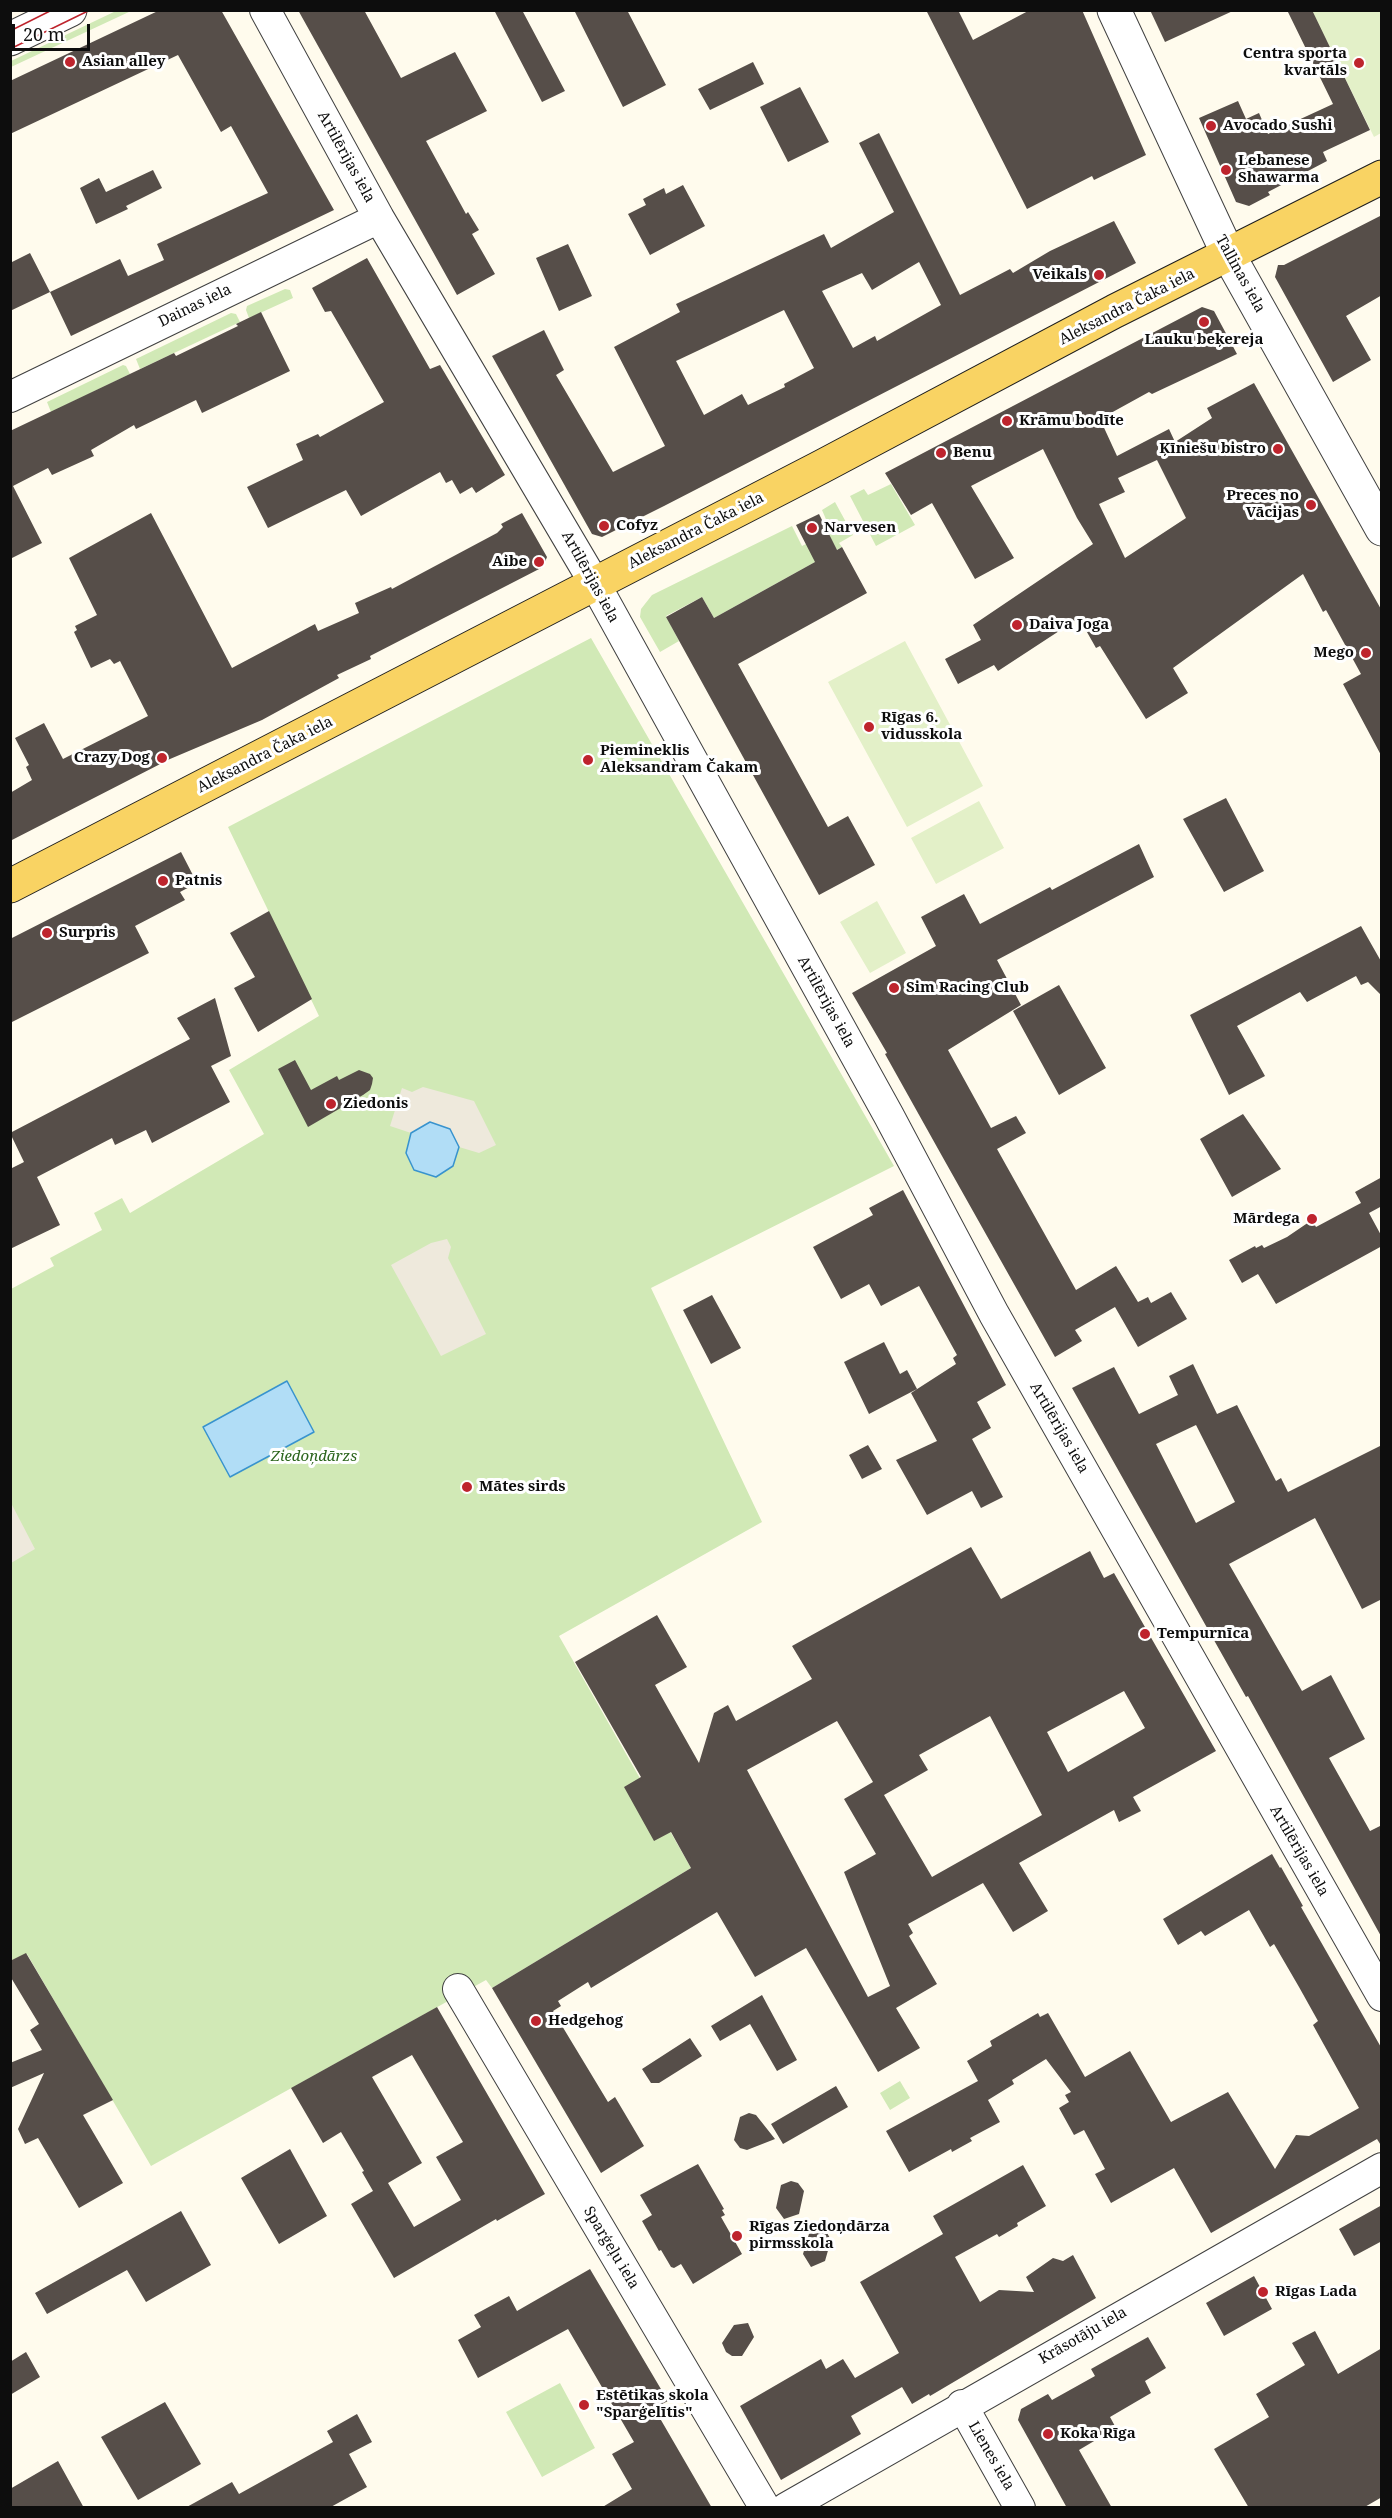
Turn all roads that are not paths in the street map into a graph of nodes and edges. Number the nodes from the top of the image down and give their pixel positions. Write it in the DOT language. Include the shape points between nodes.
graph roads {
  1 [pos="70,10"];
  2 [pos="265,10"];
  3 [pos="1114,10"];
  4 [pos="10,39"];
  5 [pos="1382,177"];
  6 [pos="379,218"];
  7 [pos="1228,254"];
  8 [pos="10,397"];
  9 [pos="1382,529"];
  10 [pos="595,584"];
  11 [pos="10,886"];
  12 [pos="458,1989"];
  13 [pos="1382,1996"];
  14 [pos="1382,2168"];
  15 [pos="962,2405"];
  16 [pos="765,2508"];
  17 [pos="786,2508"];
  18 [pos="1020,2508"];
  1 -- 4 [label="street"];
  2 -- 6 [label="street, Artilērijas iela"];
  3 -- 7 [label="street, Tallinas iela"];
  5 -- 7 [label="main road, Aleksandra Čaka iela"];
  6 -- 8 [label="street, Dainas iela"];
  6 -- 10 [label="street, Artilērijas iela"];
  7 -- 9 [label="street, Tallinas iela"];
  7 -- 10 [label="main road, Aleksandra Čaka iela"];
  10 -- 11 [label="main road, Aleksandra Čaka iela"];
  10 -- 13 [label="street, Artilērijas iela" via="884,1106 994,1314"];
  12 -- 16 [label="street, Sparģeļu iela"];
  14 -- 15 [label="street, Krāsotāju iela"];
  15 -- 17 [label="street, Krāsotāju iela"];
  15 -- 18 [label="street, Lienes iela"];
}
